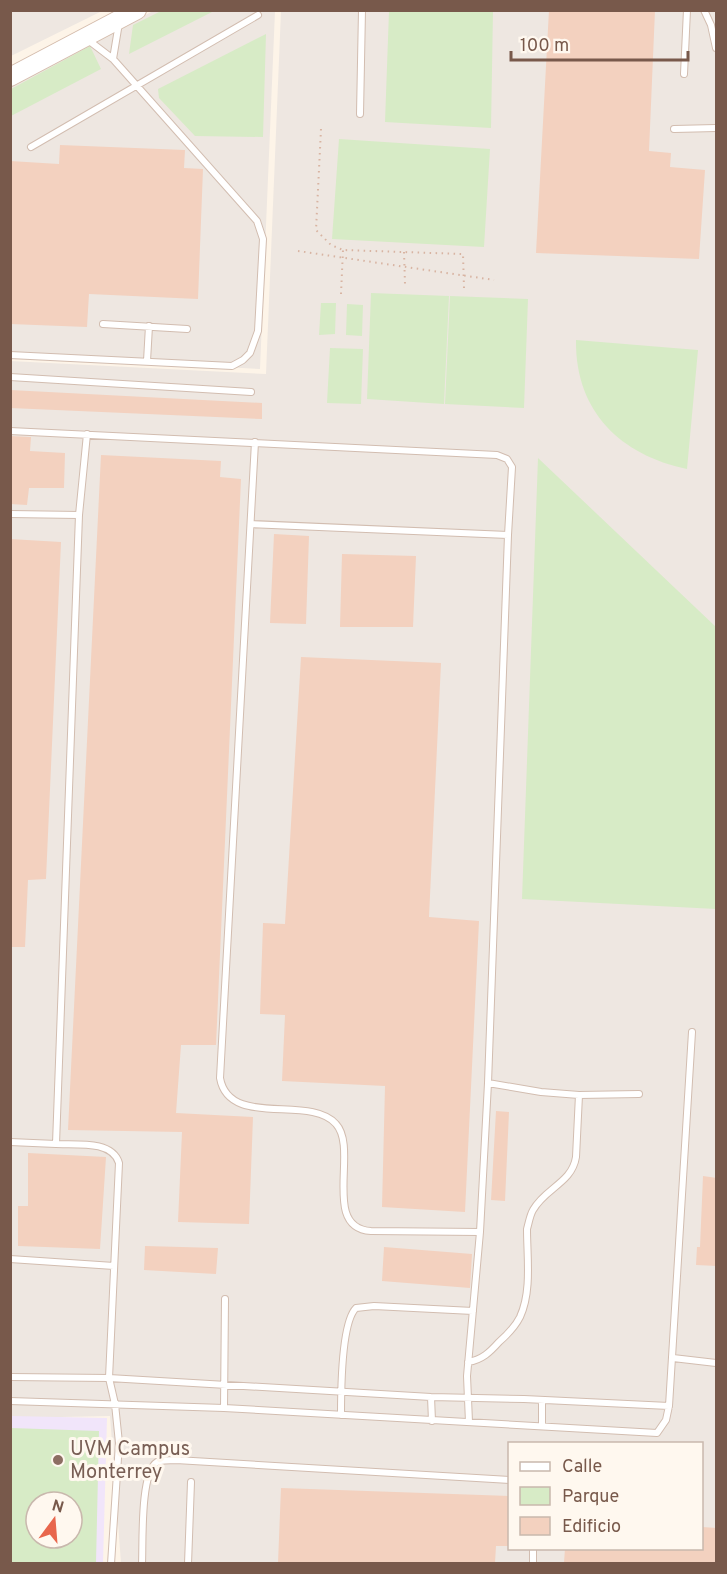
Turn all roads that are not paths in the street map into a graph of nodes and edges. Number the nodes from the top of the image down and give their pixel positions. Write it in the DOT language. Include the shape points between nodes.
graph roads {
  1 [pos="137,10"];
  2 [pos="362,10"];
  3 [pos="687,10"];
  4 [pos="704,10"];
  5 [pos="117,15"];
  6 [pos="258,15"];
  7 [pos="85,37"];
  8 [pos="717,48"];
  9 [pos="113,59"];
  10 [pos="10,64"];
  11 [pos="684,74"];
  12 [pos="10,77"];
  13 [pos="137,86"];
  14 [pos="360,114"];
  15 [pos="717,128"];
  16 [pos="674,129"];
  17 [pos="31,147"];
  18 [pos="103,324"];
  19 [pos="149,326"];
  20 [pos="187,329"];
  21 [pos="10,355"];
  22 [pos="147,361"];
  23 [pos="10,377"];
  24 [pos="251,392"];
  25 [pos="10,431"];
  26 [pos="87,434"];
  27 [pos="255,442"];
  28 [pos="10,514"];
  29 [pos="79,515"];
  30 [pos="251,524"];
  31 [pos="508,535"];
  32 [pos="692,1032"];
  33 [pos="488,1083"];
  34 [pos="639,1094"];
  35 [pos="579,1095"];
  36 [pos="10,1142"];
  37 [pos="56,1144"];
  38 [pos="480,1232"];
  39 [pos="10,1258"];
  40 [pos="114,1266"];
  41 [pos="225,1299"];
  42 [pos="472,1311"];
  43 [pos="673,1358"];
  44 [pos="468,1362"];
  45 [pos="717,1363"];
  46 [pos="10,1377"];
  47 [pos="110,1377"];
  48 [pos="224,1384"];
  49 [pos="341,1391"];
  50 [pos="431,1397"];
  51 [pos="468,1397"];
  52 [pos="542,1400"];
  53 [pos="10,1401"];
  54 [pos="115,1404"];
  55 [pos="669,1407"];
  56 [pos="224,1408"];
  57 [pos="341,1415"];
  58 [pos="432,1421"];
  59 [pos="470,1422"];
  60 [pos="542,1425"];
  61 [pos="508,1480"];
  62 [pos="191,1482"];
  63 [pos="111,1563"];
  64 [pos="142,1563"];
  65 [pos="188,1563"];
  1 -- 5 [label="street"];
  2 -- 14 [label="lane"];
  3 -- 11 [label="lane"];
  4 -- 8 [label="lane"];
  5 -- 7 [label="street"];
  5 -- 9 [label="lane"];
  5 -- 10 [label="street"];
  6 -- 13 [label="lane"];
  7 -- 9 [label="lane"];
  7 -- 12 [label="street"];
  9 -- 13 [label="lane"];
  13 -- 17 [label="lane"];
  13 -- 22 [label="lane" via="254,216 263,239 258,331 250,353 232,366"];
  15 -- 16 [label="lane"];
  18 -- 19 [label="lane"];
  19 -- 20 [label="lane"];
  19 -- 22 [label="lane"];
  21 -- 22 [label="lane"];
  23 -- 24 [label="lane"];
  25 -- 26 [label="lane"];
  26 -- 27 [label="lane"];
  26 -- 29 [label="lane"];
  27 -- 30 [label="lane"];
  27 -- 31 [label="lane" via="503,456 512,467"];
  28 -- 29 [label="lane"];
  29 -- 37 [label="lane"];
  30 -- 31 [label="lane"];
  30 -- 38 [label="lane" via="221,1085 238,1103 317,1113 337,1125 343,1144 345,1211 358,1228 371,1232"];
  31 -- 33 [label="lane"];
  32 -- 43 [label="lane"];
  33 -- 35 [label="lane"];
  33 -- 38 [label="lane"];
  34 -- 35 [label="lane"];
  35 -- 44 [label="lane" via="575,1165 568,1177 533,1209 527,1229 526,1299 520,1318 481,1359"];
  36 -- 37 [label="lane"];
  37 -- 40 [label="lane" via="101,1147 117,1156"];
  38 -- 42 [label="lane"];
  39 -- 40 [label="lane"];
  40 -- 47 [label="lane"];
  41 -- 48 [label="lane"];
  42 -- 44 [label="lane"];
  42 -- 49 [label="lane" via="356,1308 348,1321"];
  43 -- 45 [label="lane"];
  43 -- 55 [label="lane"];
  44 -- 51 [label="lane"];
  46 -- 47 [label="lane"];
  47 -- 48 [label="lane"];
  47 -- 54 [label="lane"];
  48 -- 49 [label="lane"];
  48 -- 56 [label="lane"];
  49 -- 50 [label="lane"];
  49 -- 57 [label="lane"];
  50 -- 51 [label="lane"];
  50 -- 58 [label="lane"];
  51 -- 52 [label="lane"];
  51 -- 59 [label="lane"];
  52 -- 55 [label="lane"];
  52 -- 60 [label="lane"];
  53 -- 54 [label="lane"];
  54 -- 56 [label="lane"];
  54 -- 63 [label="lane" via="119,1443"];
  55 -- 60 [label="lane" via="657,1433"];
  56 -- 57 [label="lane"];
  57 -- 58 [label="lane"];
  58 -- 59 [label="lane"];
  59 -- 60 [label="lane"];
  61 -- 64 [label="lane" via="157,1462 147,1481"];
  62 -- 65 [label="lane"];
}
